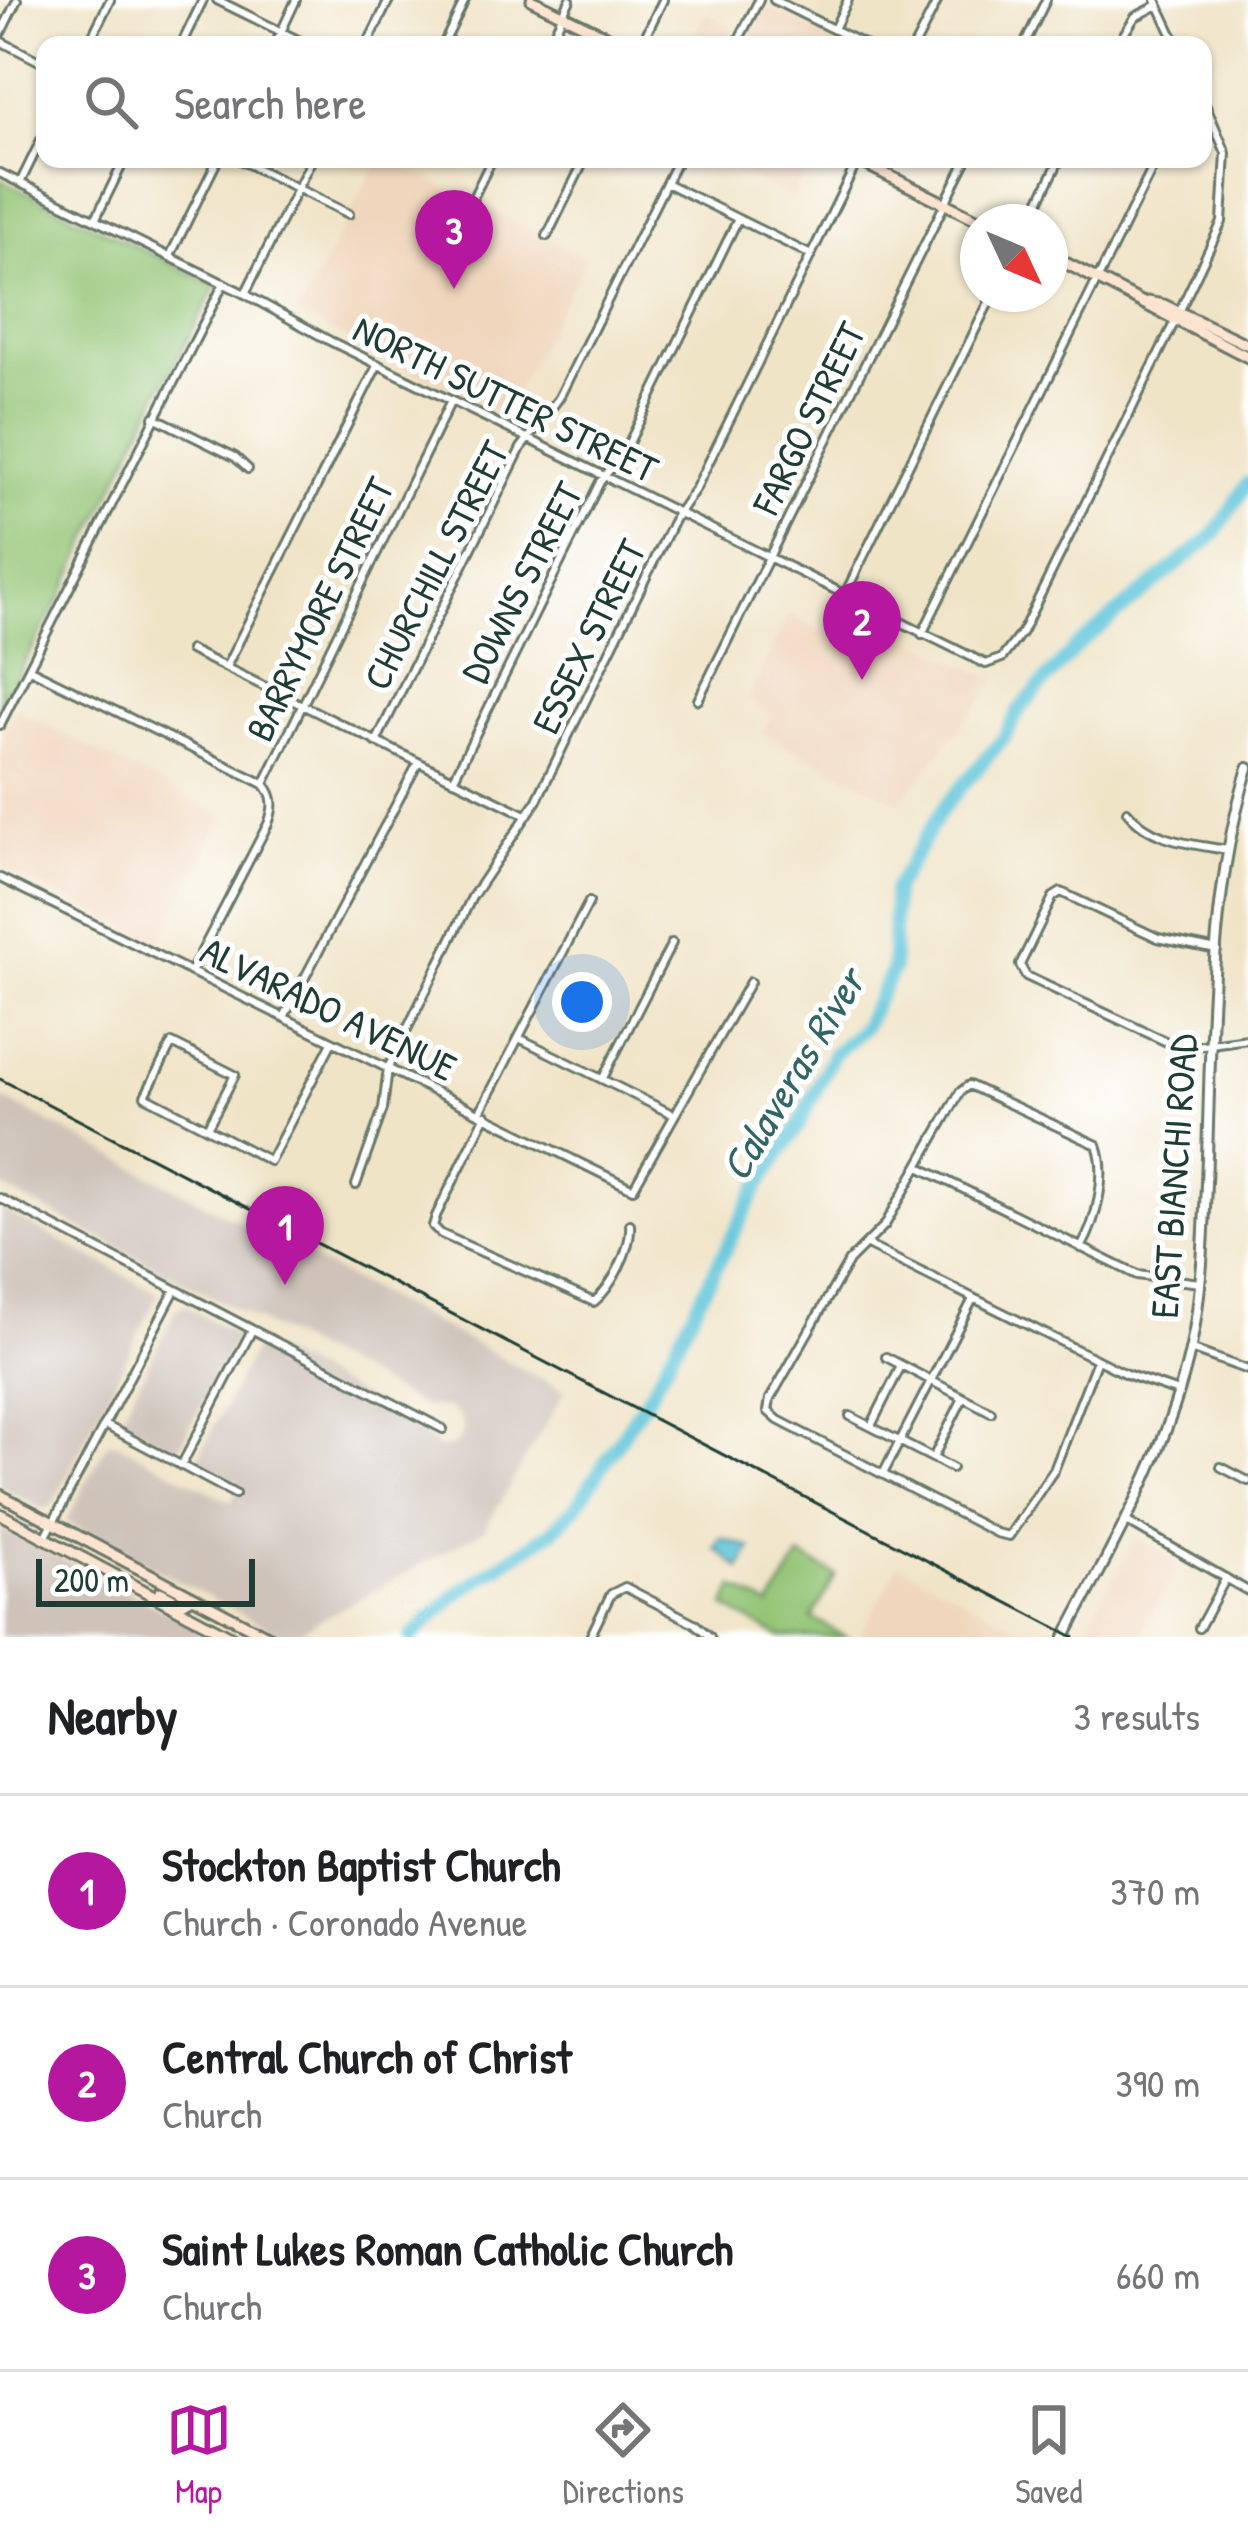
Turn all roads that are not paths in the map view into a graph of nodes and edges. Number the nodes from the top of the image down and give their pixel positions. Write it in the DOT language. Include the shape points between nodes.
graph roads {
  1 [pos="17,0"];
  2 [pos="110,0"];
  3 [pos="203,0"];
  4 [pos="217,0"];
  5 [pos="296,0"];
  6 [pos="389,0"];
  7 [pos="464,0"];
  8 [pos="532,0"];
  9 [pos="570,0"];
  10 [pos="663,0"];
  11 [pos="759,0"];
  12 [pos="774,0"];
  13 [pos="848,0"];
  14 [pos="938,0"];
  15 [pos="1046,0"];
  16 [pos="1157,3"];
  17 [pos="562,15"];
  18 [pos="834,29"];
  19 [pos="281,32"];
  20 [pos="92,36"];
  21 [pos="186,36"];
  22 [pos="279,36"];
  23 [pos="289,36"];
  24 [pos="371,36"];
  25 [pos="447,36"];
  26 [pos="552,36"];
  27 [pos="605,36"];
  28 [pos="645,36"];
  29 [pos="741,36"];
  30 [pos="848,36"];
  31 [pos="920,36"];
  32 [pos="1028,36"];
  33 [pos="1123,36"];
  34 [pos="1173,36"];
  35 [pos="0,38"];
  36 [pos="36,59"];
  37 [pos="1212,120"];
  38 [pos="36,150"];
  39 [pos="121,168"];
  40 [pos="214,168"];
  41 [pos="257,168"];
  42 [pos="308,168"];
  43 [pos="488,168"];
  44 [pos="581,168"];
  45 [pos="674,168"];
  46 [pos="853,168"];
  47 [pos="873,168"];
  48 [pos="962,168"];
  49 [pos="1056,168"];
  50 [pos="1153,168"];
  51 [pos="0,173"];
  52 [pos="20,183"];
  53 [pos="666,183"];
  54 [pos="298,188"];
  55 [pos="471,202"];
  56 [pos="945,203"];
  57 [pos="1038,204"];
  58 [pos="960,211"];
  59 [pos="349,214"];
  60 [pos="738,219"];
  61 [pos="95,220"];
  62 [pos="547,236"];
  63 [pos="811,255"];
  64 [pos="170,256"];
  65 [pos="1068,264"];
  66 [pos="1098,278"];
  67 [pos="224,283"];
  68 [pos="245,294"];
  69 [pos="984,312"];
  70 [pos="1177,316"];
  71 [pos="1248,345"];
  72 [pos="1248,357"];
  73 [pos="378,364"];
  74 [pos="451,401"];
  75 [pos="154,417"];
  76 [pos="529,437"];
  77 [pos="248,469"];
  78 [pos="606,476"];
  79 [pos="679,512"];
  80 [pos="767,557"];
  81 [pos="844,594"];
  82 [pos="922,634"];
  83 [pos="190,650"];
  84 [pos="226,668"];
  85 [pos="29,669"];
  86 [pos="698,700"];
  87 [pos="301,705"];
  88 [pos="0,725"];
  89 [pos="376,742"];
  90 [pos="418,763"];
  91 [pos="1248,768"];
  92 [pos="453,780"];
  93 [pos="264,784"];
  94 [pos="1127,811"];
  95 [pos="527,815"];
  96 [pos="1228,850"];
  97 [pos="0,878"];
  98 [pos="589,902"];
  99 [pos="672,943"];
  100 [pos="1217,950"];
  101 [pos="192,970"];
  102 [pos="750,982"];
  103 [pos="284,1017"];
  104 [pos="519,1037"];
  105 [pos="1248,1039"];
  106 [pos="332,1042"];
  107 [pos="1212,1045"];
  108 [pos="388,1068"];
  109 [pos="603,1078"];
  110 [pos="483,1114"];
  111 [pos="674,1114"];
  112 [pos="207,1129"];
  113 [pos="919,1167"];
  114 [pos="356,1185"];
  115 [pos="0,1198"];
  116 [pos="630,1224"];
  117 [pos="867,1245"];
  118 [pos="1081,1249"];
  119 [pos="1199,1283"];
  120 [pos="175,1290"];
  121 [pos="973,1299"];
  122 [pos="252,1330"];
  123 [pos="1190,1349"];
  124 [pos="886,1358"];
  125 [pos="1097,1360"];
  126 [pos="901,1366"];
  127 [pos="1247,1366"];
  128 [pos="931,1382"];
  129 [pos="1178,1392"];
  130 [pos="963,1398"];
  131 [pos="991,1412"];
  132 [pos="850,1416"];
  133 [pos="105,1425"];
  134 [pos="871,1426"];
  135 [pos="442,1430"];
  136 [pos="901,1442"];
  137 [pos="933,1458"];
  138 [pos="181,1466"];
  139 [pos="1221,1467"];
  140 [pos="952,1468"];
  141 [pos="884,1474"];
  142 [pos="1248,1481"];
  143 [pos="235,1494"];
  144 [pos="0,1495"];
  145 [pos="0,1514"];
  146 [pos="53,1522"];
  147 [pos="1126,1522"];
  148 [pos="45,1538"];
  149 [pos="1226,1578"];
  150 [pos="137,1586"];
  151 [pos="1248,1591"];
  152 [pos="193,1598"];
  153 [pos="206,1624"];
  154 [pos="251,1628"];
  155 [pos="1199,1628"];
  156 [pos="592,1636"];
  157 [pos="231,1637"];
  158 [pos="269,1637"];
  159 [pos="710,1637"];
  160 [pos="1065,1637"];
  1 -- 35 [label="street"];
  2 -- 20 [label="street"];
  3 -- 21 [label="street"];
  4 -- 19 [label="street"];
  5 -- 19 [label="street"];
  6 -- 24 [label="street"];
  7 -- 25 [label="street"];
  8 -- 17 [label="main road"];
  9 -- 17 [label="street"];
  10 -- 28 [label="street"];
  11 -- 29 [label="street"];
  12 -- 18 [label="street"];
  13 -- 18 [label="street"];
  14 -- 31 [label="street"];
  15 -- 32 [label="street"];
  16 -- 33 [label="street"];
  16 -- 34 [label="street"];
  17 -- 26 [label="street"];
  17 -- 27 [label="main road"];
  18 -- 30 [label="street"];
  19 -- 22 [label="street"];
  19 -- 23 [label="street"];
  35 -- 36 [label="street"];
  37 -- 70 [label="street" via="1224,146 1222,227"];
  38 -- 52 [label="street"];
  39 -- 61 [label="street"];
  40 -- 64 [label="street"];
  41 -- 54 [label="street"];
  42 -- 54 [label="street"];
  43 -- 55 [label="street"];
  44 -- 62 [label="street"];
  45 -- 53 [label="street, CHURCHILL STREET"];
  46 -- 63 [label="street, ESSEX STREET"];
  47 -- 56 [label="main road"];
  48 -- 56 [label="street, FARGO STREET"];
  49 -- 57 [label="street"];
  50 -- 66 [label="street"];
  51 -- 52 [label="street, NORTH SUTTER STREET"];
  52 -- 61 [label="street, NORTH SUTTER STREET"];
  53 -- 60 [label="street"];
  53 -- 76 [label="street, CHURCHILL STREET" via="559,398"];
  54 -- 59 [label="street"];
  54 -- 68 [label="street"];
  56 -- 58 [label="main road"];
  56 -- 80 [label="street, FARGO STREET"];
  60 -- 63 [label="street"];
  60 -- 78 [label="street, DOWNS STREET"];
  61 -- 64 [label="street, NORTH SUTTER STREET"];
  63 -- 79 [label="street, ESSEX STREET"];
  64 -- 67 [label="street, NORTH SUTTER STREET"];
  65 -- 66 [label="main road"];
  66 -- 70 [label="main road"];
  66 -- 82 [label="street"];
  67 -- 68 [label="street, NORTH SUTTER STREET"];
  67 -- 75 [label="street"];
  68 -- 73 [label="street, NORTH SUTTER STREET"];
  69 -- 81 [label="street"];
  70 -- 71 [label="main road"];
  70 -- 72 [label="main road"];
  70 -- 82 [label="street, NORTH SUTTER STREET" via="1002,658 979,662"];
  73 -- 74 [label="street, NORTH SUTTER STREET"];
  73 -- 84 [label="street"];
  74 -- 76 [label="street, NORTH SUTTER STREET"];
  74 -- 87 [label="street, BARRYMORE STREET"];
  75 -- 77 [label="street"];
  75 -- 85 [label="street"];
  76 -- 78 [label="street, NORTH SUTTER STREET"];
  76 -- 89 [label="street, CHURCHILL STREET"];
  78 -- 79 [label="street, NORTH SUTTER STREET"];
  78 -- 92 [label="street, DOWNS STREET"];
  79 -- 80 [label="street, NORTH SUTTER STREET"];
  79 -- 95 [label="street, ESSEX STREET"];
  80 -- 81 [label="street, NORTH SUTTER STREET"];
  80 -- 86 [label="street, FARGO STREET"];
  81 -- 82 [label="street, NORTH SUTTER STREET"];
  83 -- 84 [label="street"];
  84 -- 87 [label="street"];
  85 -- 88 [label="street"];
  85 -- 93 [label="street"];
  87 -- 89 [label="street"];
  87 -- 93 [label="street, BARRYMORE STREET"];
  89 -- 90 [label="street"];
  90 -- 92 [label="street"];
  90 -- 103 [label="street"];
  91 -- 96 [label="street, EAST BIANCHI ROAD"];
  92 -- 95 [label="street"];
  93 -- 101 [label="street, BARRYMORE STREET" via="272,794 268,824"];
  94 -- 96 [label="street" via="1168,839"];
  95 -- 108 [label="street, ESSEX STREET" via="472,896"];
  96 -- 100 [label="street, EAST BIANCHI ROAD"];
  97 -- 101 [label="street, ALVARADO AVENUE"];
  98 -- 104 [label="street"];
  99 -- 109 [label="street"];
  100 -- 107 [label="street, EAST BIANCHI ROAD"];
  100 -- 107 [label="street" via="1158,938 1061,892 1021,969 1167,1042"];
  101 -- 103 [label="street, ALVARADO AVENUE"];
  102 -- 111 [label="street"];
  103 -- 106 [label="street, ALVARADO AVENUE"];
  104 -- 109 [label="street"];
  104 -- 110 [label="street"];
  105 -- 107 [label="street"];
  106 -- 108 [label="street, ALVARADO AVENUE"];
  106 -- 112 [label="street" via="270,1161"];
  107 -- 119 [label="street, EAST BIANCHI ROAD"];
  108 -- 110 [label="street, ALVARADO AVENUE"];
  108 -- 114 [label="street, ESSEX STREET"];
  109 -- 111 [label="street"];
  110 -- 111 [label="street, ALVARADO AVENUE" via="633,1189"];
  110 -- 116 [label="street" via="436,1216 441,1234 595,1302"];
  112 -- 112 [label="street" via="145,1096 172,1043 235,1075"];
  113 -- 117 [label="street"];
  113 -- 118 [label="street"];
  113 -- 118 [label="street" via="969,1084 1097,1145 1096,1214"];
  115 -- 120 [label="street"];
  117 -- 121 [label="street"];
  117 -- 141 [label="street" via="849,1261 768,1411"];
  118 -- 119 [label="street" via="1138,1275"];
  119 -- 123 [label="street, EAST BIANCHI ROAD"];
  120 -- 122 [label="street"];
  120 -- 133 [label="street"];
  121 -- 125 [label="street"];
  121 -- 128 [label="street"];
  122 -- 135 [label="street"];
  122 -- 138 [label="street"];
  123 -- 127 [label="street"];
  123 -- 129 [label="street, EAST BIANCHI ROAD"];
  124 -- 126 [label="street"];
  125 -- 129 [label="street"];
  125 -- 141 [label="street" via="1054,1470 1009,1536"];
  126 -- 128 [label="street"];
  126 -- 134 [label="street"];
  128 -- 130 [label="street"];
  128 -- 136 [label="street"];
  129 -- 147 [label="street, EAST BIANCHI ROAD"];
  130 -- 131 [label="street"];
  130 -- 137 [label="street"];
  132 -- 134 [label="street"];
  133 -- 138 [label="street"];
  133 -- 146 [label="street"];
  134 -- 136 [label="street"];
  136 -- 137 [label="street"];
  136 -- 141 [label="street"];
  137 -- 140 [label="street"];
  138 -- 143 [label="street"];
  139 -- 142 [label="street"];
  144 -- 146 [label="main road"];
  145 -- 148 [label="main road"];
  146 -- 148 [label="street"];
  146 -- 152 [label="main road"];
  147 -- 149 [label="street"];
  147 -- 160 [label="street, EAST BIANCHI ROAD"];
  148 -- 150 [label="main road"];
  149 -- 151 [label="street"];
  149 -- 155 [label="street"];
  150 -- 152 [label="main road" via="181,1603"];
  150 -- 153 [label="main road"];
  152 -- 154 [label="main road"];
  153 -- 154 [label="main road" via="214,1617"];
  153 -- 157 [label="main road"];
  154 -- 158 [label="main road"];
  156 -- 159 [label="street" via="618,1589"];
}
